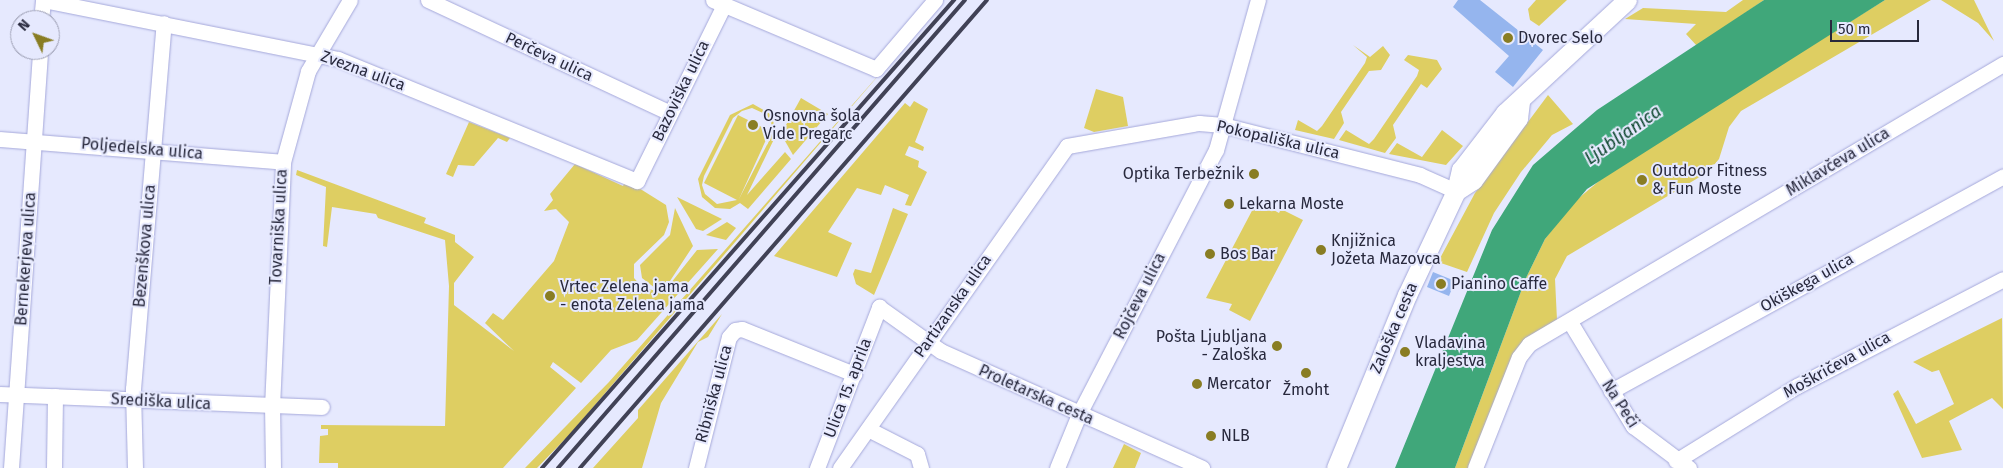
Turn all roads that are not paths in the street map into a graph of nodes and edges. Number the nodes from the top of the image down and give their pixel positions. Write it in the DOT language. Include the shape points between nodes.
graph roads {
  1 [pos="43,0"];
  2 [pos="350,0"];
  3 [pos="428,0"];
  4 [pos="935,0"];
  5 [pos="1258,0"];
  6 [pos="1627,0"];
  7 [pos="719,2"];
  8 [pos="164,23"];
  9 [pos="316,53"];
  10 [pos="39,60"];
  11 [pos="2003,64"];
  12 [pos="670,113"];
  13 [pos="1223,125"];
  14 [pos="0,139"];
  15 [pos="34,141"];
  16 [pos="1067,146"];
  17 [pos="153,150"];
  18 [pos="283,162"];
  19 [pos="2003,176"];
  20 [pos="639,178"];
  21 [pos="1456,191"];
  22 [pos="2003,279"];
  23 [pos="879,308"];
  24 [pos="1570,322"];
  25 [pos="929,342"];
  26 [pos="854,374"];
  27 [pos="1611,391"];
  28 [pos="0,394"];
  29 [pos="16,395"];
  30 [pos="132,401"];
  31 [pos="55,402"];
  32 [pos="272,407"];
  33 [pos="322,407"];
  34 [pos="1079,414"];
  35 [pos="868,429"];
  36 [pos="1682,464"];
  37 [pos="11,468"];
  38 [pos="54,468"];
  39 [pos="135,468"];
  40 [pos="273,468"];
  41 [pos="696,468"];
  42 [pos="817,468"];
  43 [pos="840,468"];
  44 [pos="921,468"];
  45 [pos="1057,468"];
  46 [pos="1202,468"];
  47 [pos="1336,468"];
  48 [pos="1475,468"];
  1 -- 8 [label="street, Zvezna ulica"];
  2 -- 9 [label="street, Tovarniška ulica"];
  3 -- 12 [label="street, Perčeva ulica"];
  4 -- 7 [label="street" via="876,69"];
  5 -- 13 [label="street, Rojčeva ulica"];
  6 -- 21 [label="main road, Zaloška cesta" via="1505,113 1461,170"];
  7 -- 12 [label="street, Bazoviška ulica"];
  8 -- 9 [label="street, Zvezna ulica"];
  8 -- 17 [label="street, Bezenškova ulica"];
  9 -- 18 [label="street, Tovarniška ulica"];
  9 -- 20 [label="street, Zvezna ulica" via="637,181"];
  10 -- 15 [label="street, Bernekerjeva ulica"];
  11 -- 24 [label="street, Miklavčeva ulica"];
  12 -- 20 [label="street, Bazoviška ulica"];
  13 -- 16 [label="street, Pokopališka ulica" via="1199,124"];
  13 -- 21 [label="street, Pokopališka ulica" via="1420,175"];
  13 -- 34 [label="street, Rojčeva ulica" via="1216,150"];
  14 -- 15 [label="street, Poljedelska ulica"];
  15 -- 17 [label="street, Poljedelska ulica"];
  15 -- 29 [label="street, Bernekerjeva ulica"];
  16 -- 25 [label="street, Partizanska ulica"];
  17 -- 18 [label="street, Poljedelska ulica"];
  17 -- 30 [label="street, Bezenškova ulica"];
  18 -- 32 [label="street, Tovarniška ulica"];
  19 -- 27 [label="street, Okiškega ulica"];
  21 -- 47 [label="main road, Zaloška cesta" via="1407,295"];
  22 -- 36 [label="street, Moškričeva ulica" via="1858,352"];
  23 -- 25 [label="street, Proletarska cesta"];
  23 -- 26 [label="street, Ulica 15. aprila"];
  24 -- 27 [label="street, Na Peči"];
  24 -- 48 [label="street, Miklavčeva ulica" via="1522,352"];
  25 -- 34 [label="street, Proletarska cesta"];
  25 -- 35 [label="street, Partizanska ulica"];
  26 -- 41 [label="street, Ribniška ulica" via="742,329 735,330 727,345"];
  26 -- 42 [label="street, Ulica 15. aprila"];
  27 -- 36 [label="street, Na Peči" via="1642,436"];
  28 -- 29 [label="street, Središka ulica"];
  29 -- 31 [label="street, Središka ulica"];
  29 -- 37 [label="street, Bernekerjeva ulica"];
  30 -- 31 [label="street, Središka ulica"];
  30 -- 32 [label="street, Središka ulica"];
  30 -- 39 [label="street, Bezenškova ulica"];
  31 -- 38 [label="street"];
  32 -- 33 [label="street, Središka ulica"];
  32 -- 40 [label="street, Tovarniška ulica"];
  34 -- 45 [label="street, Rojčeva ulica"];
  34 -- 46 [label="street, Proletarska cesta"];
  35 -- 43 [label="street, Partizanska ulica"];
  35 -- 44 [label="street" via="917,454"];
}
